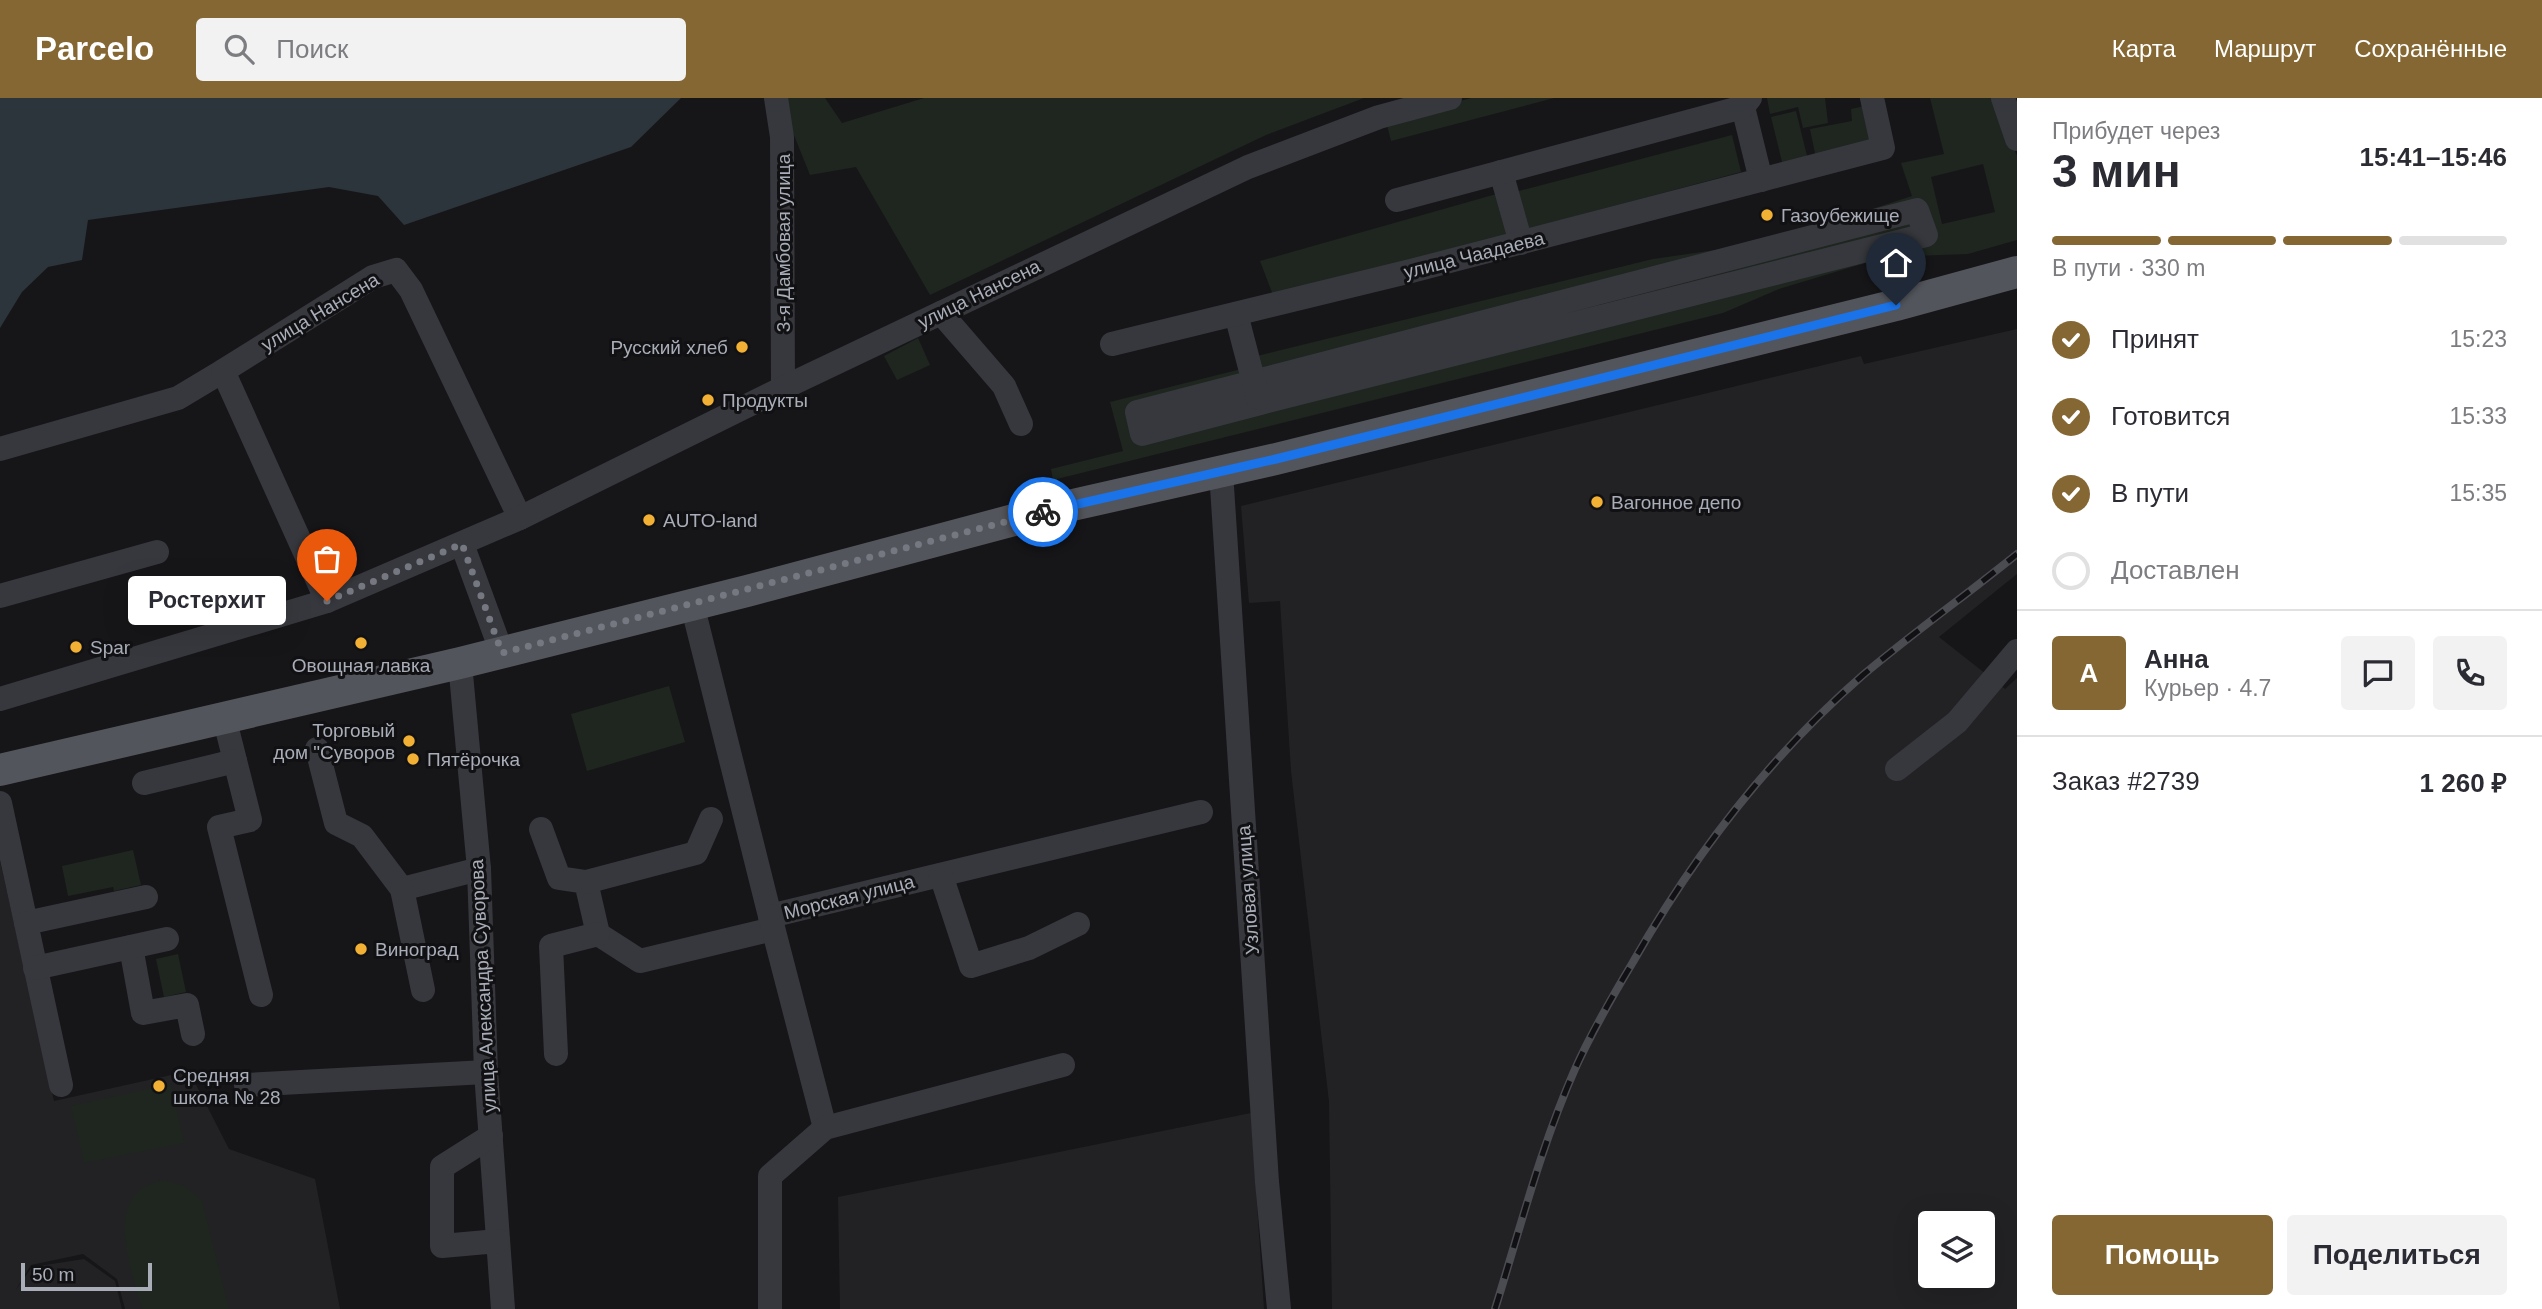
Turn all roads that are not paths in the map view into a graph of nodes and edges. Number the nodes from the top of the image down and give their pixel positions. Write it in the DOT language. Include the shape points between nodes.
graph roads {
  1 [pos="776,98"];
  2 [pos="1450,98"];
  3 [pos="1872,98"];
  4 [pos="2003,98"];
  5 [pos="1747,103"];
  6 [pos="2017,139"];
  7 [pos="1501,172"];
  8 [pos="1761,180"];
  9 [pos="1397,200"];
  10 [pos="1521,243"];
  11 [pos="2017,272"];
  12 [pos="941,313"];
  13 [pos="1236,314"];
  14 [pos="1112,344"];
  15 [pos="223,371"];
  16 [pos="783,388"];
  17 [pos="1257,392"];
  18 [pos="1021,424"];
  19 [pos="0,449"];
  20 [pos="1221,471"];
  21 [pos="520,518"];
  22 [pos="462,544"];
  23 [pos="157,552"];
  24 [pos="0,596"];
  25 [pos="327,601"];
  26 [pos="692,604"];
  27 [pos="2017,651"];
  28 [pos="502,653"];
  29 [pos="460,663"];
  30 [pos="0,699"];
  31 [pos="224,718"];
  32 [pos="317,749"];
  33 [pos="235,761"];
  34 [pos="1897,769"];
  35 [pos="0,770"];
  36 [pos="144,783"];
  37 [pos="0,803"];
  38 [pos="1200,812"];
  39 [pos="711,819"];
  40 [pos="541,829"];
  41 [pos="479,869"];
  42 [pos="941,875"];
  43 [pos="586,882"];
  44 [pos="402,889"];
  45 [pos="146,897"];
  46 [pos="26,923"];
  47 [pos="771,923"];
  48 [pos="1078,924"];
  49 [pos="597,934"];
  50 [pos="167,939"];
  51 [pos="131,947"];
  52 [pos="35,968"];
  53 [pos="423,990"];
  54 [pos="261,995"];
  55 [pos="193,1034"];
  56 [pos="556,1054"];
  57 [pos="1063,1065"];
  58 [pos="486,1072"];
  59 [pos="61,1085"];
  60 [pos="246,1085"];
  61 [pos="825,1128"];
  62 [pos="491,1136"];
  63 [pos="498,1241"];
  64 [pos="503,1309"];
  65 [pos="770,1309"];
  66 [pos="1279,1309"];
  1 -- 16 [label="street, 3-я Дамбовая улица" via="782,137"];
  2 -- 12 [label="street, улица Нансена" via="1379,117 1248,167"];
  3 -- 8 [label="street, улица Чаадаева" via="1883,148"];
  4 -- 6 [label="street"];
  5 -- 7 [label="street"];
  5 -- 8 [label="street"];
  7 -- 9 [label="street"];
  7 -- 10 [label="street"];
  8 -- 10 [label="street, улица Чаадаева"];
  10 -- 13 [label="street, улица Чаадаева"];
  11 -- 20 [label="main road"];
  12 -- 16 [label="street, улица Нансена"];
  12 -- 18 [label="street" via="1004,386"];
  13 -- 14 [label="street, улица Чаадаева"];
  13 -- 17 [label="street"];
  15 -- 19 [label="street, улица Нансена" via="178,398"];
  15 -- 21 [label="street, улица Нансена" via="373,277 396,270 411,290"];
  15 -- 25 [label="street"];
  16 -- 21 [label="street, улица Нансена"];
  17 -- 17 [label="street" via="1917,210 1926,235"];
  20 -- 26 [label="main road" via="1055,509"];
  20 -- 66 [label="street, Узловая улица"];
  21 -- 22 [label="street, улица Нансена"];
  22 -- 25 [label="street, улица Нансена"];
  22 -- 28 [label="street"];
  23 -- 24 [label="street"];
  25 -- 30 [label="street, улица Нансена"];
  26 -- 28 [label="main road"];
  26 -- 47 [label="street, Морская улица"];
  27 -- 34 [label="street" via="1957,722"];
  28 -- 29 [label="main road"];
  29 -- 31 [label="main road"];
  29 -- 41 [label="street, улица Александра Суворова"];
  31 -- 33 [label="street"];
  31 -- 35 [label="main road"];
  32 -- 44 [label="street" via="336,823 362,836"];
  33 -- 36 [label="street"];
  33 -- 54 [label="street" via="250,820 219,827"];
  37 -- 46 [label="street"];
  38 -- 42 [label="street, Морская улица"];
  39 -- 43 [label="street" via="696,853"];
  40 -- 43 [label="street" via="559,878"];
  41 -- 44 [label="street"];
  41 -- 58 [label="street, улица Александра Суворова"];
  42 -- 47 [label="street, Морская улица"];
  42 -- 48 [label="street" via="971,966 1029,948"];
  43 -- 49 [label="street"];
  44 -- 53 [label="street"];
  45 -- 46 [label="street"];
  46 -- 52 [label="street"];
  47 -- 49 [label="street" via="640,961"];
  47 -- 61 [label="street"];
  49 -- 56 [label="street" via="551,946"];
  50 -- 51 [label="street"];
  51 -- 52 [label="street"];
  51 -- 55 [label="street" via="144,1013 187,1005"];
  52 -- 59 [label="street"];
  57 -- 61 [label="street"];
  58 -- 60 [label="street"];
  58 -- 62 [label="street, улица Александра Суворова"];
  61 -- 65 [label="street" via="770,1176"];
  62 -- 63 [label="street, улица Александра Суворова"];
  62 -- 63 [label="street" via="442,1167 442,1246"];
  63 -- 64 [label="street, улица Александра Суворова"];
}
